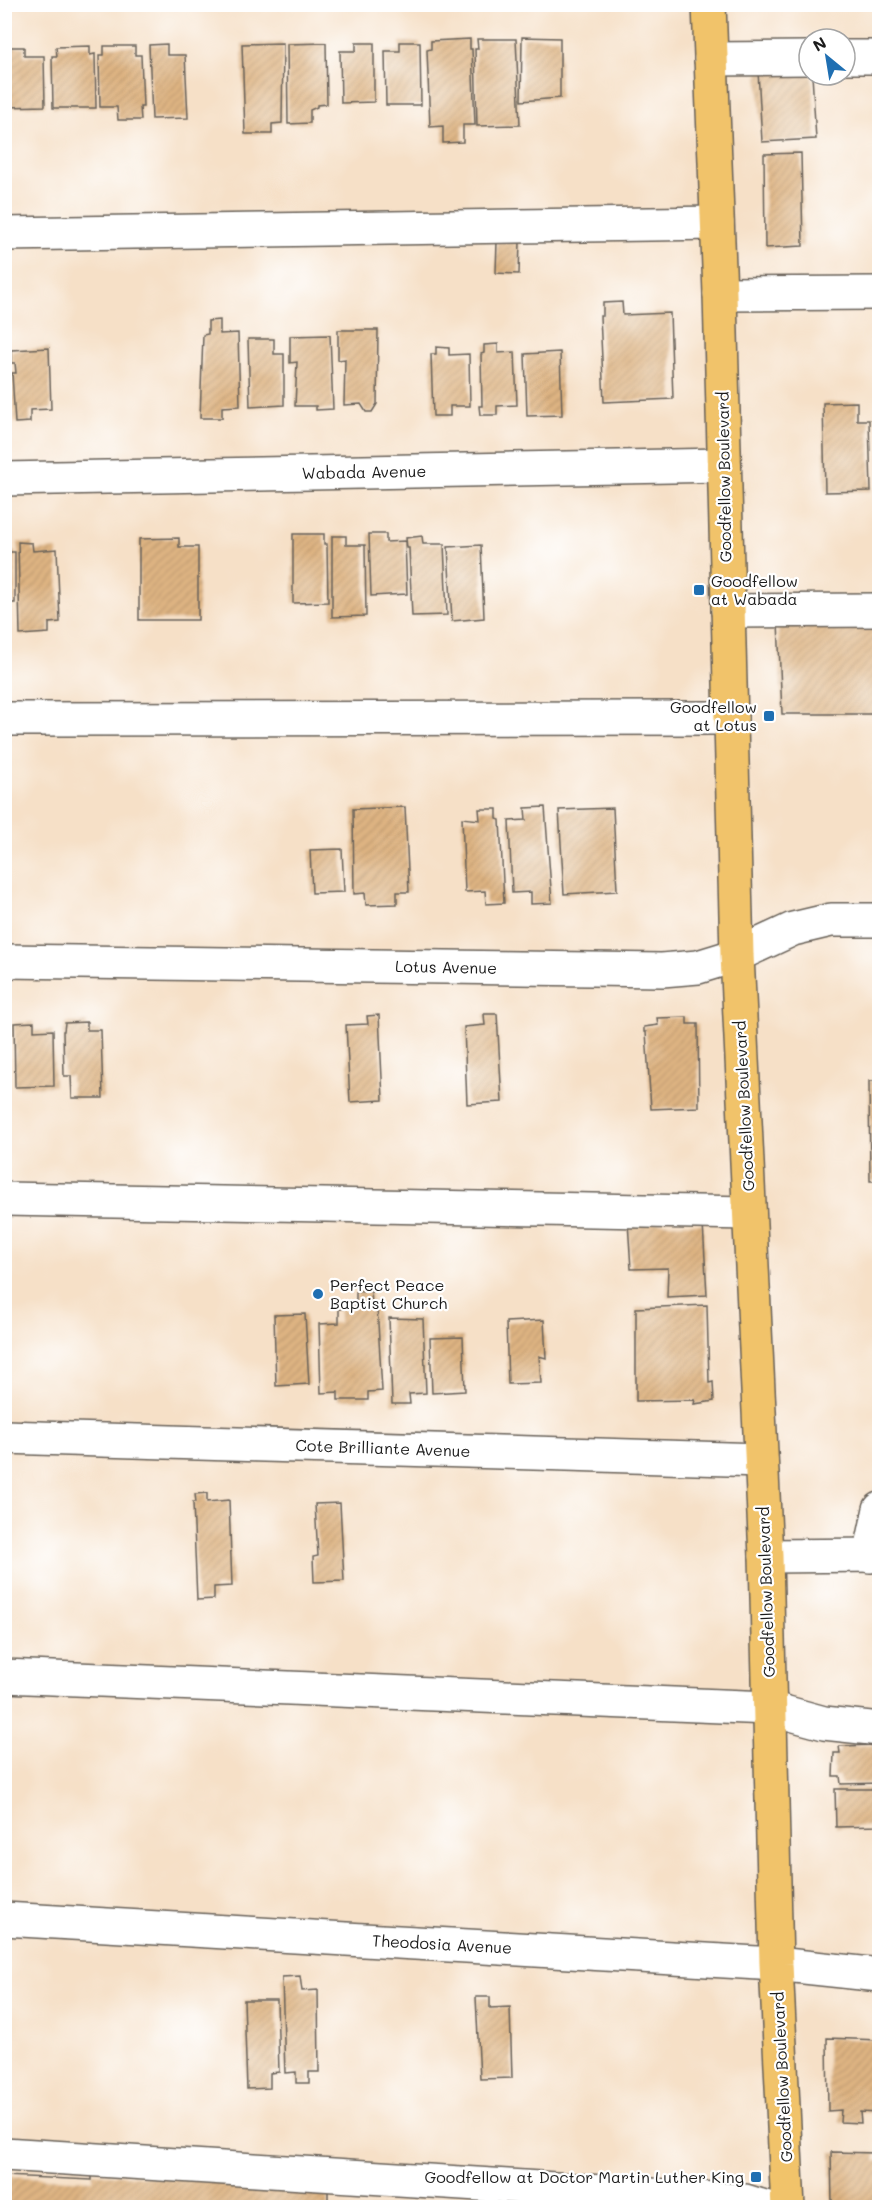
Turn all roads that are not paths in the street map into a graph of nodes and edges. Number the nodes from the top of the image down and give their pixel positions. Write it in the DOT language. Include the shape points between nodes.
graph roads {
  1 [pos="709,4"];
  2 [pos="857,57"];
  3 [pos="879,57"];
  4 [pos="797,58"];
  5 [pos="711,59"];
  6 [pos="717,223"];
  7 [pos="4,234"];
  8 [pos="879,293"];
  9 [pos="720,294"];
  10 [pos="724,465"];
  11 [pos="4,479"];
  12 [pos="728,610"];
  13 [pos="879,610"];
  14 [pos="731,718"];
  15 [pos="4,719"];
  16 [pos="879,920"];
  17 [pos="737,955"];
  18 [pos="4,961"];
  19 [pos="4,1199"];
  20 [pos="749,1213"];
  21 [pos="4,1437"];
  22 [pos="761,1460"];
  23 [pos="879,1509"];
  24 [pos="766,1556"];
  25 [pos="875,1556"];
  26 [pos="4,1676"];
  27 [pos="769,1708"];
  28 [pos="879,1729"];
  29 [pos="4,1919"];
  30 [pos="776,1964"];
  31 [pos="879,1975"];
  32 [pos="4,2154"];
  33 [pos="768,2208"];
  34 [pos="788,2208"];
  1 -- 5 [label="main road, Goodfellow Boulevard"];
  2 -- 3 [label="street"];
  4 -- 5 [label="street"];
  5 -- 6 [label="main road, Goodfellow Boulevard"];
  6 -- 7 [label="street"];
  6 -- 9 [label="main road, Goodfellow Boulevard"];
  8 -- 9 [label="street"];
  9 -- 10 [label="main road, Goodfellow Boulevard"];
  10 -- 11 [label="street, Wabada Avenue"];
  10 -- 12 [label="main road, Goodfellow Boulevard"];
  12 -- 13 [label="street"];
  12 -- 14 [label="main road, Goodfellow Boulevard"];
  14 -- 15 [label="street"];
  14 -- 17 [label="main road, Goodfellow Boulevard"];
  16 -- 17 [label="street, Lotus Avenue" via="831,920 793,929"];
  17 -- 18 [label="street, Lotus Avenue" via="698,967 662,970"];
  17 -- 20 [label="main road, Goodfellow Boulevard"];
  19 -- 20 [label="street"];
  20 -- 22 [label="main road, Goodfellow Boulevard"];
  21 -- 22 [label="street, Cote Brilliante Avenue"];
  22 -- 24 [label="main road, Goodfellow Boulevard"];
  23 -- 25 [label="street"];
  24 -- 25 [label="street"];
  24 -- 27 [label="main road, Goodfellow Boulevard"];
  26 -- 27 [label="street"];
  27 -- 28 [label="street" via="824,1723"];
  27 -- 30 [label="main road, Goodfellow Boulevard"];
  29 -- 30 [label="street, Theodosia Avenue"];
  30 -- 31 [label="street, Theodosia Avenue"];
  30 -- 34 [label="main road, Goodfellow Boulevard"];
  32 -- 33 [label="street" via="744,2201"];
}
